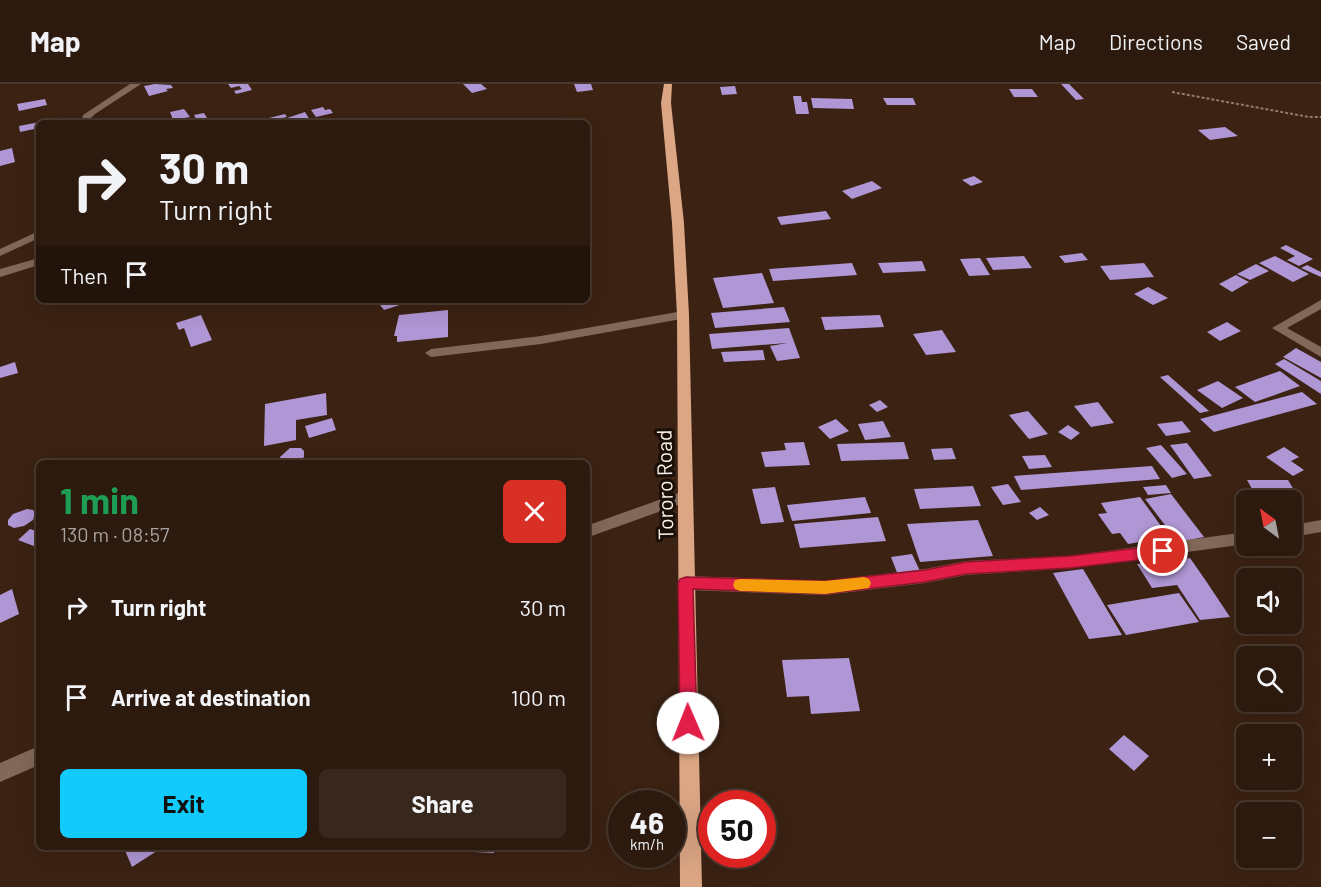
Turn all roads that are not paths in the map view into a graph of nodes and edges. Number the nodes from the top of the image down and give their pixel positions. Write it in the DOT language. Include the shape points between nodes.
graph roads {
  1 [pos="137,84"];
  2 [pos="668,84"];
  3 [pos="86,120"];
  4 [pos="36,235"];
  5 [pos="0,253"];
  6 [pos="36,262"];
  7 [pos="0,273"];
  8 [pos="1321,304"];
  9 [pos="683,315"];
  10 [pos="431,353"];
  11 [pos="1321,353"];
  12 [pos="684,497"];
  13 [pos="1321,526"];
  14 [pos="1302,529"];
  15 [pos="590,531"];
  16 [pos="1236,539"];
  17 [pos="686,583"];
  18 [pos="36,756"];
  19 [pos="0,773"];
  20 [pos="691,887"];
  1 -- 3 [label="street" via="99,106"];
  2 -- 9 [label="main road, Tororo Road" via="666,103"];
  4 -- 5 [label="street"];
  6 -- 7 [label="street"];
  8 -- 11 [label="street" via="1278,328"];
  9 -- 10 [label="street" via="541,340"];
  9 -- 12 [label="main road, Tororo Road"];
  12 -- 15 [label="street"];
  12 -- 17 [label="main road, Tororo Road"];
  13 -- 14 [label="street"];
  16 -- 17 [label="street" via="1094,559 966,568 825,588"];
  17 -- 20 [label="main road, Tororo Road"];
  18 -- 19 [label="street"];
}
